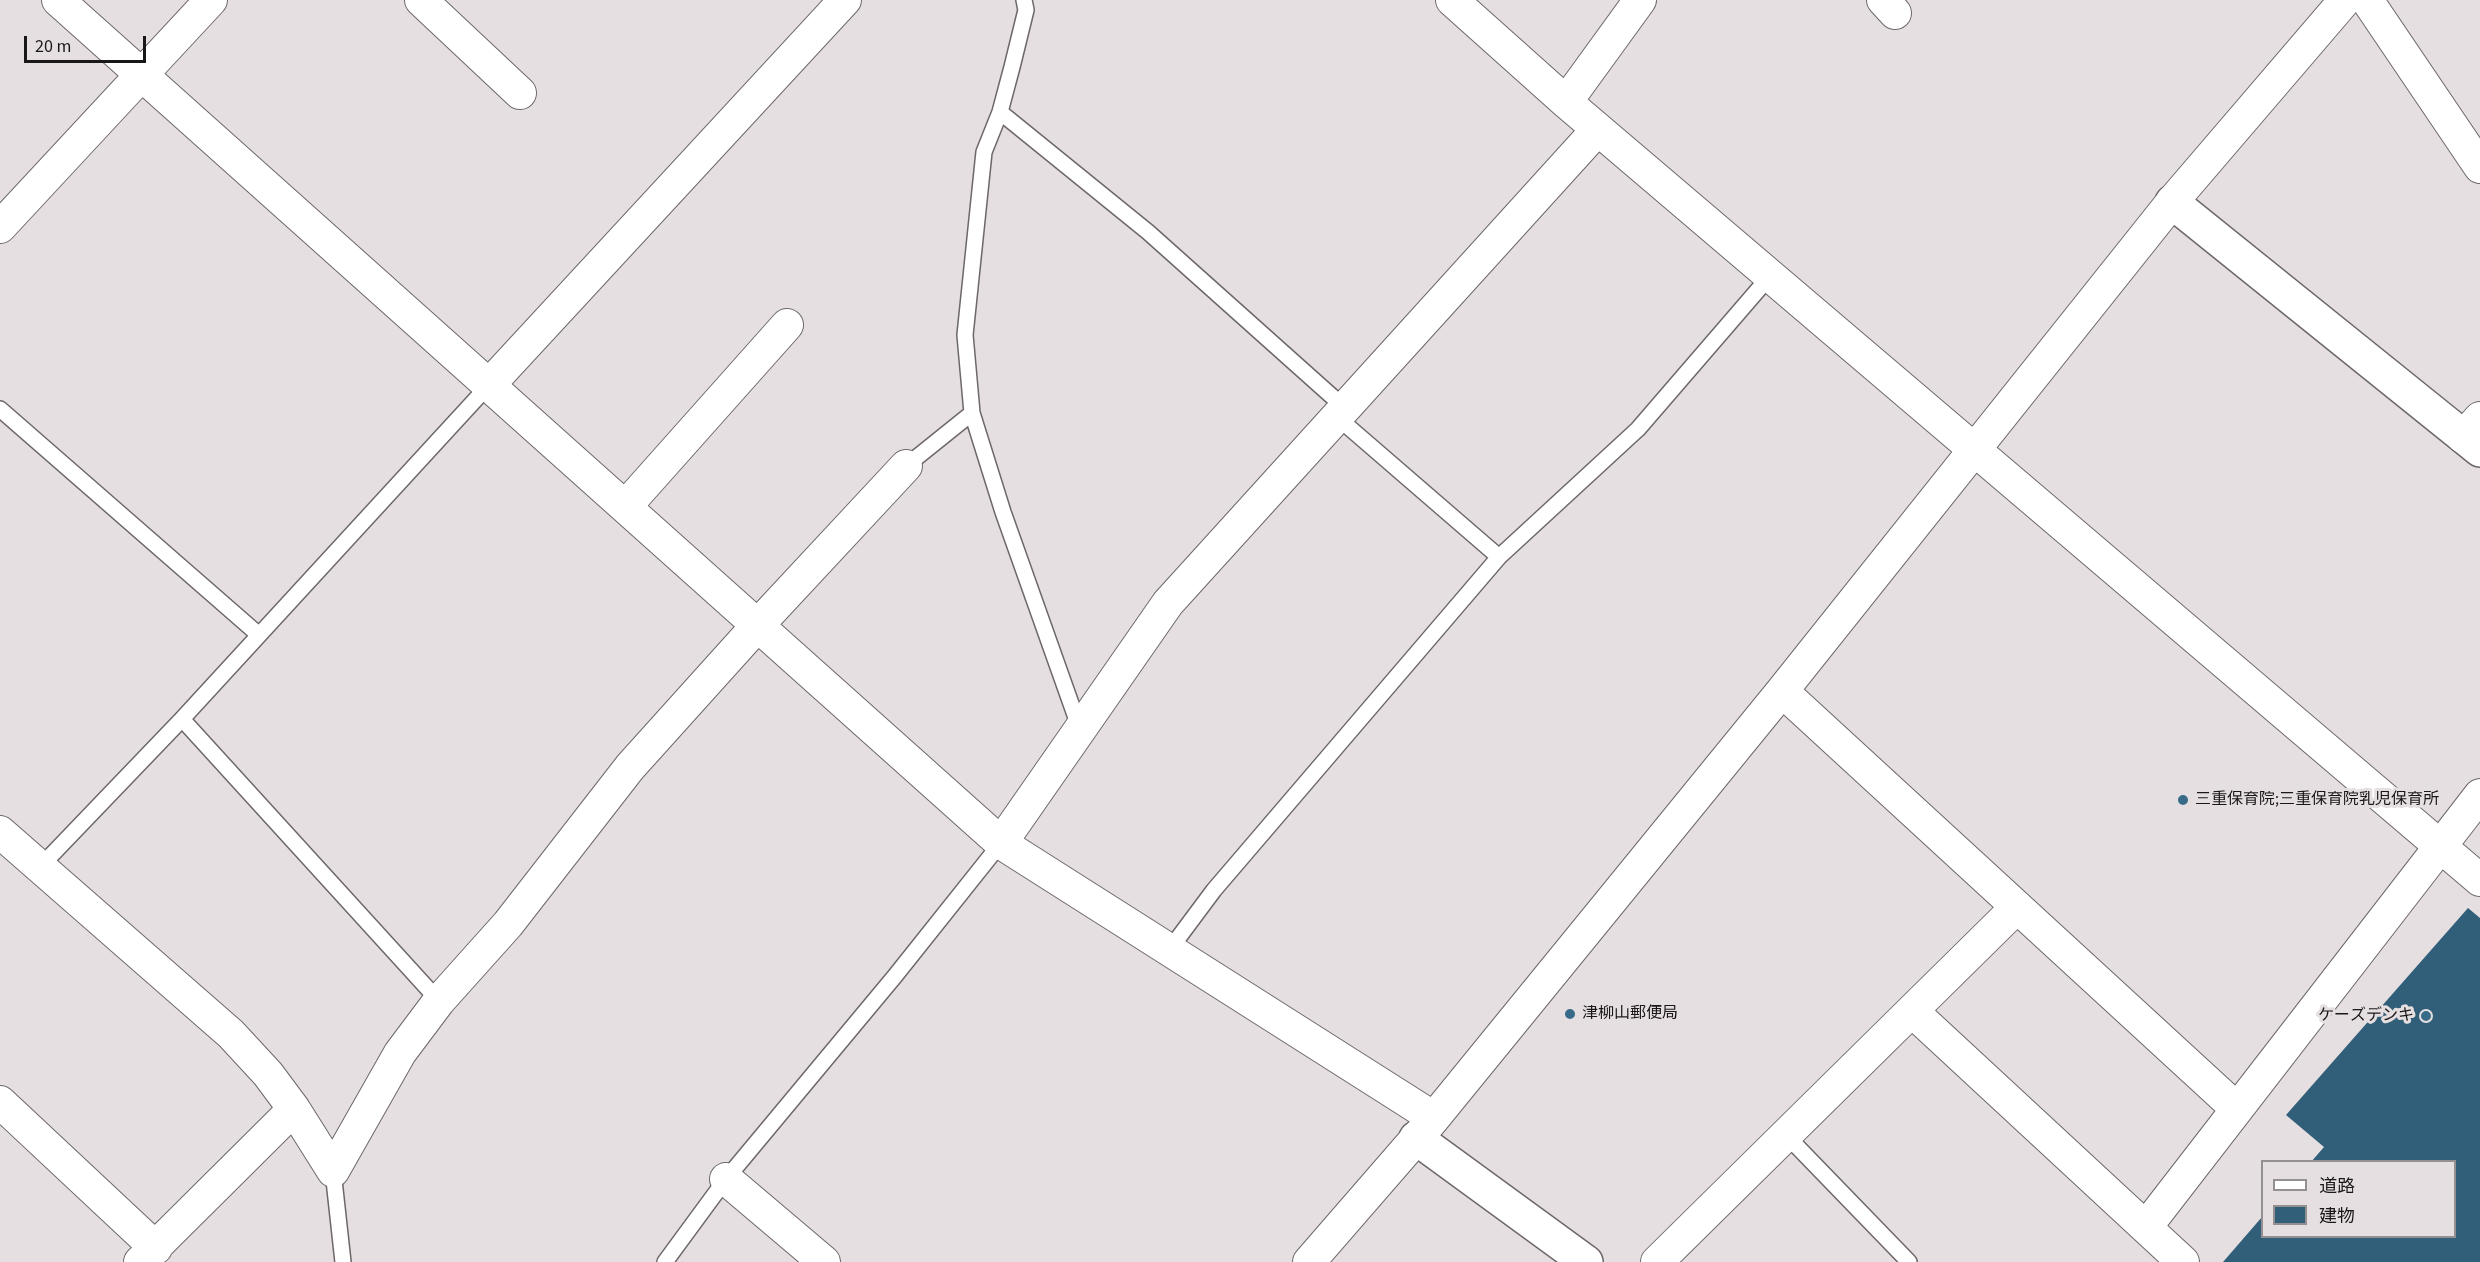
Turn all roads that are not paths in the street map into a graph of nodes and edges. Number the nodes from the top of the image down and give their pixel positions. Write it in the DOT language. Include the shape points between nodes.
graph roads {
  1 [pos="58,0"];
  2 [pos="211,0"];
  3 [pos="421,0"];
  4 [pos="845,0"];
  5 [pos="1024,0"];
  6 [pos="1452,0"];
  7 [pos="1640,0"];
  8 [pos="2345,0"];
  9 [pos="2367,0"];
  10 [pos="141,75"];
  11 [pos="520,93"];
  12 [pos="1566,102"];
  13 [pos="1000,112"];
  14 [pos="1598,129"];
  15 [pos="2480,167"];
  16 [pos="2172,202"];
  17 [pos="0,227"];
  18 [pos="1770,276"];
  19 [pos="787,325"];
  20 [pos="489,386"];
  21 [pos="0,409"];
  22 [pos="1341,412"];
  23 [pos="972,413"];
  24 [pos="2474,435"];
  25 [pos="1974,450"];
  26 [pos="906,466"];
  27 [pos="625,507"];
  28 [pos="1499,557"];
  29 [pos="757,626"];
  30 [pos="259,635"];
  31 [pos="1782,692"];
  32 [pos="182,719"];
  33 [pos="1080,729"];
  34 [pos="2480,795"];
  35 [pos="0,832"];
  36 [pos="1001,843"];
  37 [pos="2440,845"];
  38 [pos="40,867"];
  39 [pos="2480,879"];
  40 [pos="2017,907"];
  41 [pos="1170,949"];
  42 [pos="439,1001"];
  43 [pos="1912,1011"];
  44 [pos="0,1102"];
  45 [pos="294,1109"];
  46 [pos="2237,1109"];
  47 [pos="1425,1128"];
  48 [pos="1786,1135"];
  49 [pos="333,1171"];
  50 [pos="726,1179"];
  51 [pos="2146,1227"];
  52 [pos="148,1255"];
  53 [pos="343,1262"];
  54 [pos="665,1262"];
  55 [pos="824,1262"];
  56 [pos="1310,1262"];
  57 [pos="1586,1262"];
  58 [pos="1657,1262"];
  59 [pos="1909,1262"];
  60 [pos="2183,1262"];
  1 -- 10 [label="street"];
  2 -- 10 [label="street"];
  3 -- 11 [label="street"];
  4 -- 20 [label="street"];
  5 -- 13 [label="lane" via="1026,10"];
  6 -- 12 [label="street"];
  7 -- 12 [label="street"];
  8 -- 16 [label="street"];
  9 -- 15 [label="street"];
  10 -- 17 [label="street"];
  10 -- 20 [label="street"];
  12 -- 14 [label="street"];
  13 -- 22 [label="lane" via="1148,232"];
  13 -- 23 [label="lane" via="984,152 965,335"];
  14 -- 18 [label="street"];
  14 -- 22 [label="street"];
  16 -- 24 [label="street"];
  16 -- 25 [label="street"];
  18 -- 25 [label="street"];
  18 -- 28 [label="lane" via="1638,429"];
  19 -- 27 [label="street"];
  20 -- 27 [label="street"];
  20 -- 30 [label="lane"];
  21 -- 30 [label="lane"];
  22 -- 28 [label="lane"];
  22 -- 33 [label="street" via="1168,603"];
  23 -- 26 [label="lane"];
  23 -- 33 [label="lane"];
  25 -- 31 [label="street"];
  25 -- 37 [label="street"];
  26 -- 29 [label="street"];
  27 -- 29 [label="street"];
  28 -- 41 [label="lane" via="1214,890"];
  29 -- 36 [label="street"];
  29 -- 42 [label="street" via="630,767 508,924"];
  30 -- 32 [label="lane"];
  31 -- 40 [label="street"];
  31 -- 47 [label="street"];
  32 -- 38 [label="lane"];
  32 -- 42 [label="lane"];
  33 -- 36 [label="street"];
  34 -- 37 [label="street"];
  35 -- 38 [label="street"];
  36 -- 41 [label="street"];
  36 -- 50 [label="lane"];
  37 -- 39 [label="street"];
  37 -- 46 [label="street"];
  38 -- 45 [label="street" via="231,1034"];
  40 -- 43 [label="street"];
  40 -- 46 [label="street"];
  41 -- 47 [label="street"];
  42 -- 49 [label="street" via="400,1053"];
  43 -- 48 [label="street"];
  43 -- 51 [label="street"];
  44 -- 52 [label="street"];
  45 -- 49 [label="street"];
  45 -- 52 [label="street"];
  46 -- 51 [label="street"];
  47 -- 56 [label="street"];
  47 -- 57 [label="street"];
  48 -- 58 [label="street"];
  48 -- 59 [label="lane"];
  49 -- 53 [label="lane"];
  50 -- 54 [label="lane"];
  50 -- 55 [label="street"];
  51 -- 60 [label="street"];
}
